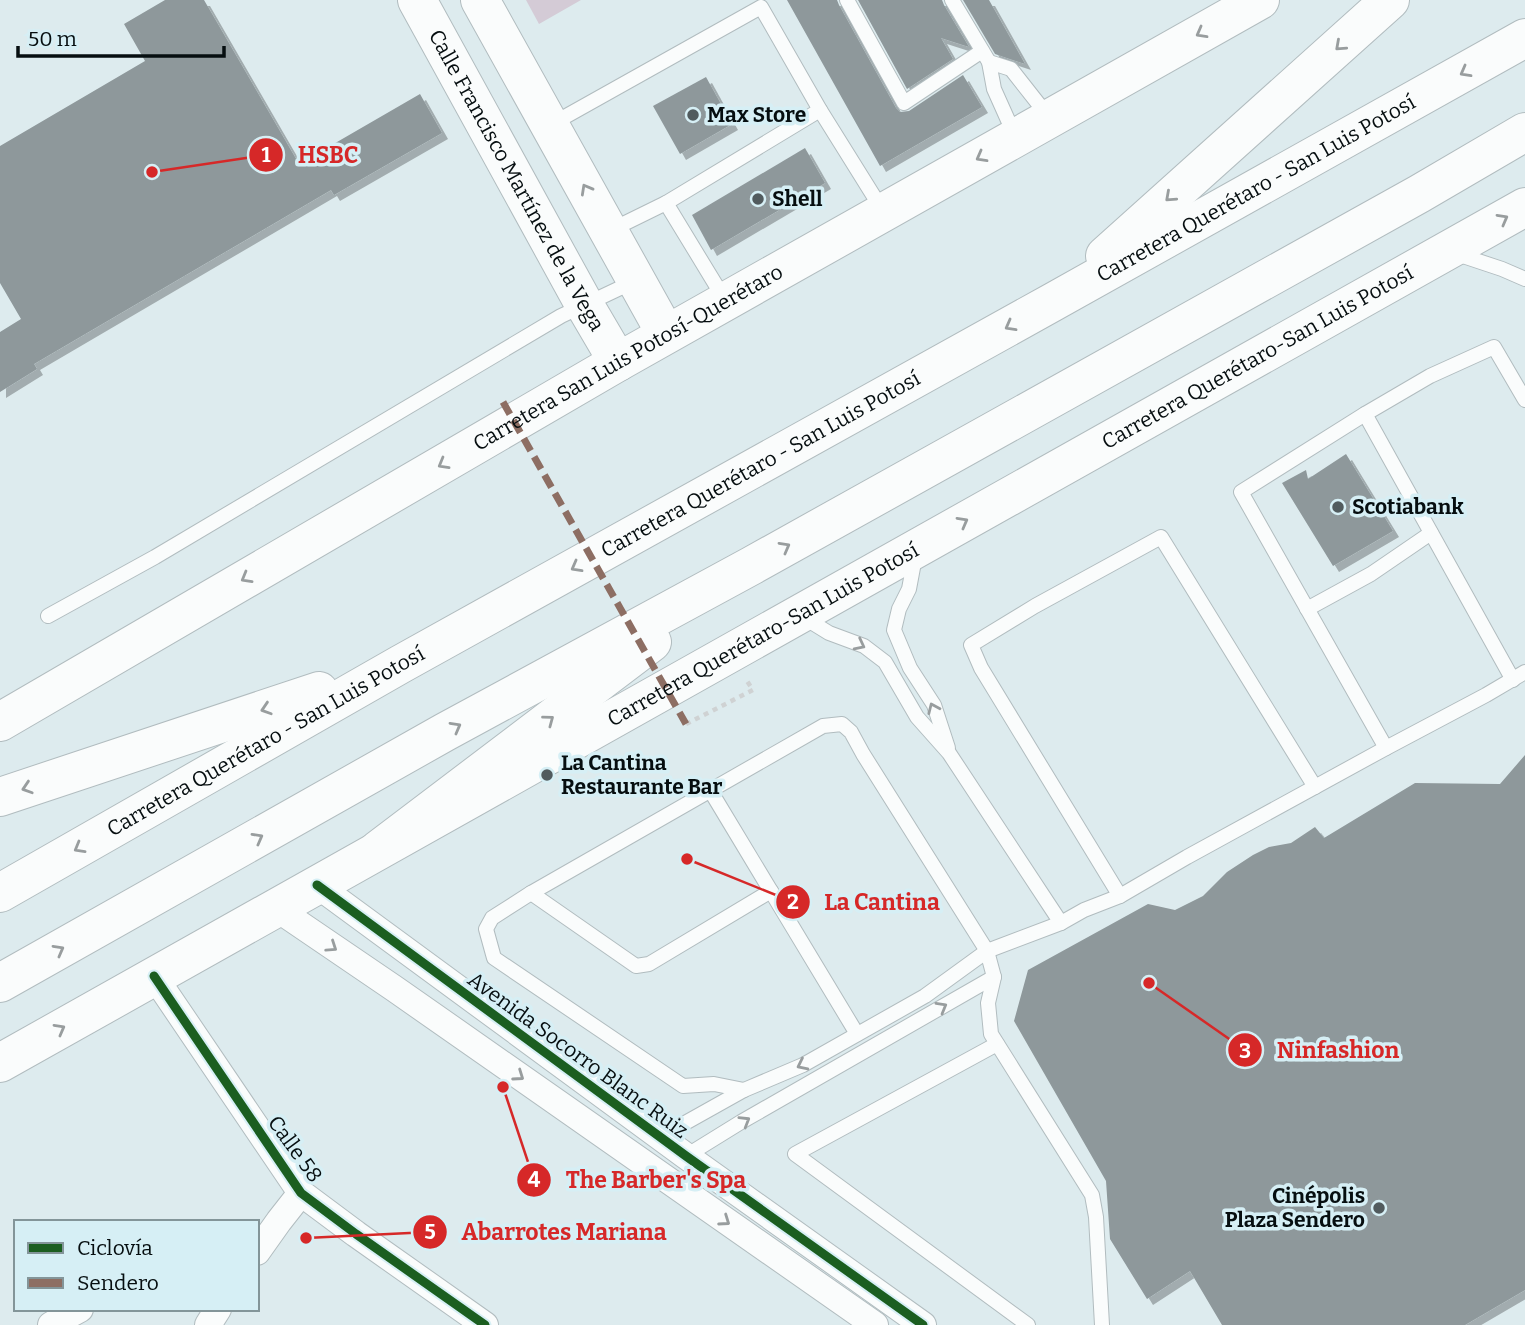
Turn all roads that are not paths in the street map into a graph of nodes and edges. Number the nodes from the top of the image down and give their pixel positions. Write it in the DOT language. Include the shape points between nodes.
graph roads {
  1 [pos="416,0"];
  2 [pos="480,0"];
  3 [pos="847,0"];
  4 [pos="952,0"];
  5 [pos="1260,0"];
  6 [pos="1390,0"];
  7 [pos="1525,38"];
  8 [pos="986,56"];
  9 [pos="524,79"];
  10 [pos="475,106"];
  11 [pos="820,110"];
  12 [pos="1049,118"];
  13 [pos="551,125"];
  14 [pos="1525,132"];
  15 [pos="1015,138"];
  16 [pos="1525,156"];
  17 [pos="1419,194"];
  18 [pos="666,203"];
  19 [pos="1525,207"];
  20 [pos="884,212"];
  21 [pos="609,231"];
  22 [pos="1446,251"];
  23 [pos="1525,279"];
  24 [pos="637,281"];
  25 [pos="726,301"];
  26 [pos="1054,302"];
  27 [pos="584,304"];
  28 [pos="667,334"];
  29 [pos="618,362"];
  30 [pos="1525,400"];
  31 [pos="1364,414"];
  32 [pos="1432,533"];
  33 [pos="916,548"];
  34 [pos="751,566"];
  35 [pos="1307,609"];
  36 [pos="799,614"];
  37 [pos="48,616"];
  38 [pos="401,664"];
  39 [pos="1519,676"];
  40 [pos="0,722"];
  41 [pos="1386,748"];
  42 [pos="949,753"];
  43 [pos="1315,787"];
  44 [pos="710,790"];
  45 [pos="0,797"];
  46 [pos="378,850"];
  47 [pos="317,885"];
  48 [pos="772,891"];
  49 [pos="531,892"];
  50 [pos="0,893"];
  51 [pos="1120,896"];
  52 [pos="276,908"];
  53 [pos="1061,923"];
  54 [pos="987,951"];
  55 [pos="417,959"];
  56 [pos="154,976"];
  57 [pos="994,977"];
  58 [pos="0,984"];
  59 [pos="395,989"];
  60 [pos="858,1034"];
  61 [pos="997,1044"];
  62 [pos="0,1063"];
  63 [pos="744,1090"];
  64 [pos="660,1137"];
  65 [pos="686,1156"];
  66 [pos="301,1193"];
  67 [pos="268,1226"];
  68 [pos="259,1247"];
  69 [pos="76,1311"];
  70 [pos="452,1316"];
  71 [pos="51,1325"];
  72 [pos="485,1325"];
  73 [pos="875,1325"];
  74 [pos="923,1325"];
  75 [pos="1028,1325"];
  76 [pos="1102,1325"];
  1 -- 10 [label="main road, Calle Francisco Martínez de la Vega"];
  2 -- 9 [label="main road"];
  3 -- 8 [label="lane" via="904,103"];
  4 -- 8 [label="lane"];
  5 -- 12 [label="main road, Carretera San Luis Potosí-Querétaro, one-way"];
  6 -- 26 [label="main road, one-way"];
  7 -- 26 [label="main road, Carretera Querétaro - San Luis Potosí, one-way"];
  8 -- 12 [label="lane" via="1011,69"];
  8 -- 15 [label="lane"];
  9 -- 10 [label="main road"];
  9 -- 13 [label="main road"];
  10 -- 27 [label="main road, Calle Francisco Martínez de la Vega"];
  11 -- 13 [label="lane" via="761,7"];
  11 -- 18 [label="lane"];
  11 -- 20 [label="lane"];
  12 -- 15 [label="main road, Carretera San Luis Potosí-Querétaro"];
  21 -- 13 [label="main road, one-way"];
  14 -- 17 [label="main road"];
  15 -- 20 [label="main road, Carretera San Luis Potosí-Querétaro, one-way"];
  16 -- 17 [label="main road"];
  34 -- 17 [label="main road, one-way"];
  18 -- 21 [label="lane"];
  18 -- 25 [label="lane"];
  22 -- 19 [label="main road, Carretera Querétaro-San Luis Potosí, one-way"];
  20 -- 25 [label="main road, Carretera San Luis Potosí-Querétaro"];
  21 -- 24 [label="main road"];
  22 -- 23 [label="lane"];
  33 -- 22 [label="main road, Carretera Querétaro-San Luis Potosí, one-way"];
  24 -- 27 [label="lane"];
  24 -- 28 [label="main road"];
  25 -- 28 [label="main road, Carretera San Luis Potosí-Querétaro"];
  26 -- 38 [label="main road, Carretera Querétaro - San Luis Potosí, one-way"];
  27 -- 29 [label="main road, Calle Francisco Martínez de la Vega"];
  27 -- 37 [label="lane"];
  28 -- 29 [label="main road, Carretera San Luis Potosí-Querétaro"];
  29 -- 40 [label="main road, Carretera San Luis Potosí-Querétaro, one-way"];
  30 -- 31 [label="lane" via="1494,346"];
  31 -- 32 [label="lane"];
  31 -- 35 [label="lane" via="1241,492"];
  32 -- 35 [label="lane"];
  32 -- 39 [label="lane"];
  33 -- 36 [label="main road, Carretera Querétaro-San Luis Potosí"];
  42 -- 33 [label="lane, one-way" via="934,705 910,668 894,630 909,589"];
  46 -- 34 [label="main road, one-way"];
  58 -- 34 [label="main road, one-way" via="445,732"];
  35 -- 41 [label="lane"];
  36 -- 42 [label="lane, one-way" via="829,633 864,646 885,662 917,717"];
  36 -- 46 [label="main road, Carretera Querétaro-San Luis Potosí"];
  38 -- 45 [label="main road, one-way"];
  38 -- 50 [label="main road, Carretera Querétaro - San Luis Potosí, one-way"];
  39 -- 41 [label="lane"];
  41 -- 43 [label="lane"];
  42 -- 53 [label="lane"];
  43 -- 51 [label="lane"];
  43 -- 51 [label="lane" via="1161,537 1035,606 971,645"];
  44 -- 48 [label="lane"];
  44 -- 49 [label="lane"];
  44 -- 54 [label="lane" via="823,726 842,724"];
  46 -- 47 [label="main road, Carretera Querétaro-San Luis Potosí"];
  47 -- 52 [label="main road, Carretera Querétaro-San Luis Potosí"];
  47 -- 55 [label="street, Avenida Socorro Blanc Ruiz"];
  48 -- 49 [label="lane" via="649,964 636,966"];
  48 -- 60 [label="lane"];
  49 -- 63 [label="lane" via="492,918 486,929 494,958 683,1086 714,1084"];
  51 -- 53 [label="lane"];
  52 -- 56 [label="main road, Carretera Querétaro-San Luis Potosí"];
  52 -- 59 [label="street, one-way"];
  53 -- 54 [label="lane"];
  54 -- 57 [label="lane"];
  54 -- 60 [label="lane" via="925,996"];
  55 -- 59 [label="street" via="404,961 396,970"];
  55 -- 64 [label="street, Avenida Socorro Blanc Ruiz"];
  62 -- 56 [label="main road, Carretera Querétaro-San Luis Potosí, one-way"];
  56 -- 66 [label="street, Calle 58"];
  57 -- 61 [label="lane" via="988,1003 991,1034"];
  65 -- 57 [label="lane, one-way"];
  59 -- 73 [label="street, one-way"];
  60 -- 63 [label="lane, one-way" via="803,1065"];
  61 -- 75 [label="lane" via="795,1154"];
  61 -- 76 [label="lane" via="1092,1195"];
  63 -- 64 [label="lane"];
  64 -- 65 [label="street, Avenida Socorro Blanc Ruiz"];
  65 -- 74 [label="street, Avenida Socorro Blanc Ruiz"];
  66 -- 67 [label="street"];
  66 -- 70 [label="street, Calle 58"];
  67 -- 68 [label="street"];
  69 -- 71 [label="street"];
  70 -- 72 [label="street, Calle 58"];
}
